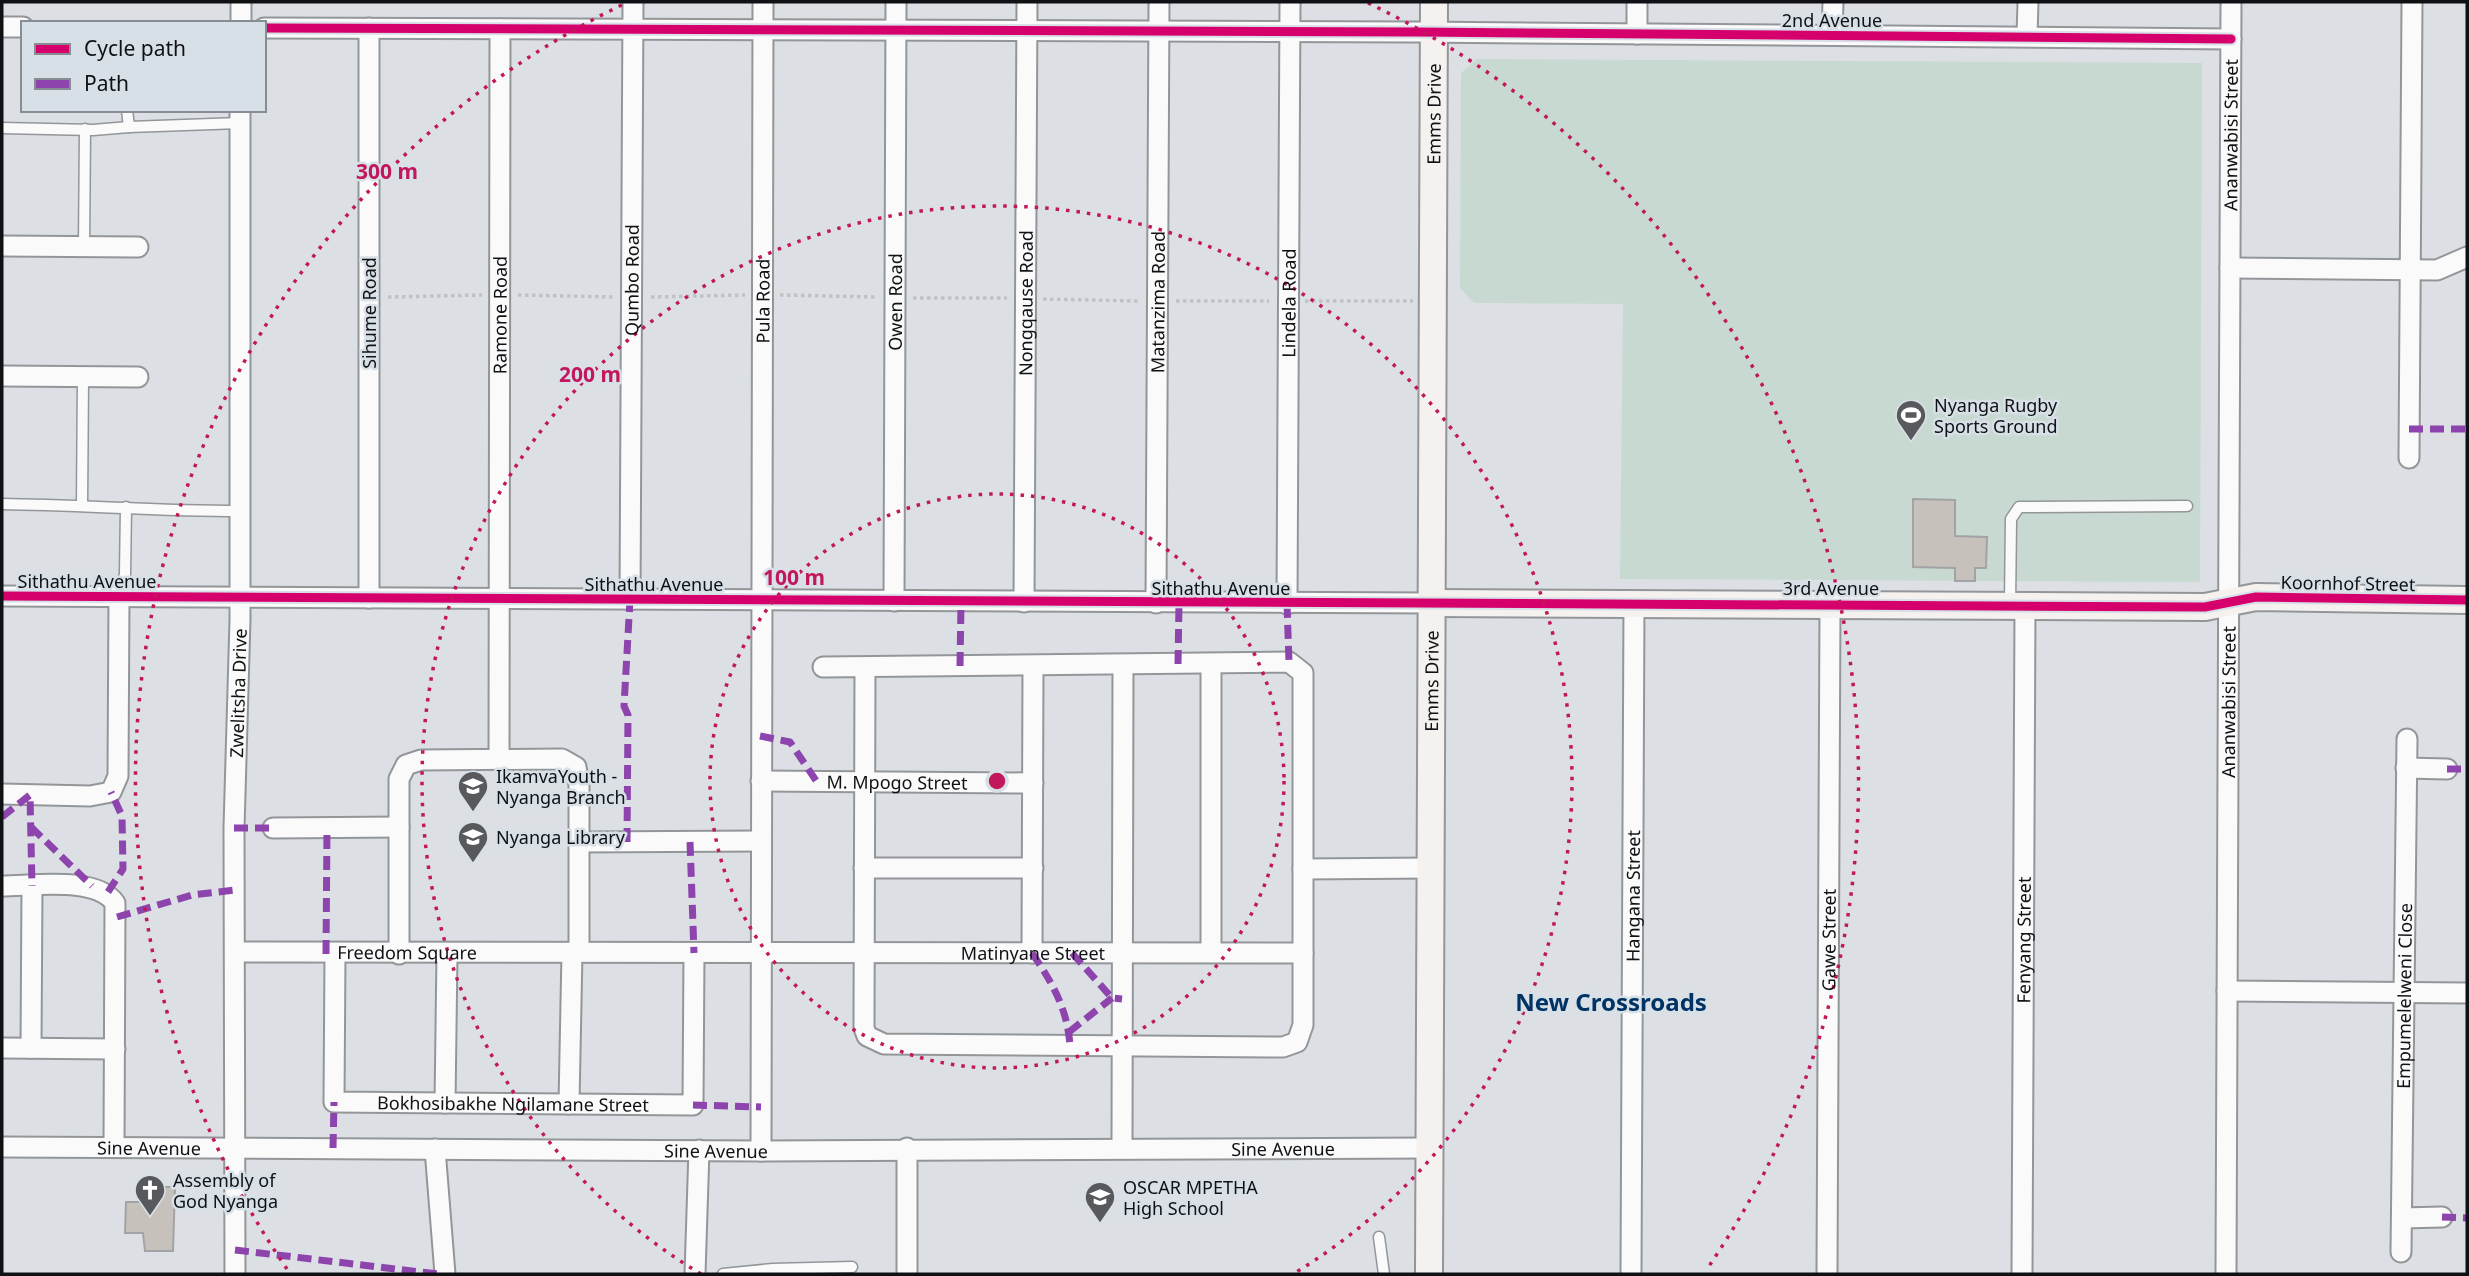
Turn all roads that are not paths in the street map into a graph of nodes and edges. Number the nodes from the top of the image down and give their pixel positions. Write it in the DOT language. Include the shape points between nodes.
graph roads {
  1 [pos="241,2"];
  2 [pos="633,2"];
  3 [pos="763,2"];
  4 [pos="896,2"];
  5 [pos="1027,2"];
  6 [pos="1159,2"];
  7 [pos="1290,2"];
  8 [pos="1434,2"];
  9 [pos="1637,2"];
  10 [pos="1833,2"];
  11 [pos="2028,2"];
  12 [pos="2231,2"];
  13 [pos="2412,2"];
  14 [pos="240,21"];
  15 [pos="2,27"];
  16 [pos="21,27"];
  17 [pos="266,28"];
  18 [pos="369,28"];
  19 [pos="500,29"];
  20 [pos="633,29"];
  21 [pos="763,30"];
  22 [pos="896,30"];
  23 [pos="1027,31"];
  24 [pos="1158,31"];
  25 [pos="1290,31"];
  26 [pos="1434,32"];
  27 [pos="1637,34"];
  28 [pos="1832,36"];
  29 [pos="2027,36"];
  30 [pos="2231,39"];
  31 [pos="127,112"];
  32 [pos="240,116"];
  33 [pos="129,127"];
  34 [pos="2,128"];
  35 [pos="85,129"];
  36 [pos="2,246"];
  37 [pos="84,247"];
  38 [pos="138,247"];
  39 [pos="2467,257"];
  40 [pos="2230,268"];
  41 [pos="2410,270"];
  42 [pos="2,376"];
  43 [pos="83,377"];
  44 [pos="138,377"];
  45 [pos="2409,458"];
  46 [pos="2,504"];
  47 [pos="82,505"];
  48 [pos="2187,506"];
  49 [pos="126,507"];
  50 [pos="239,510"];
  51 [pos="2,596"];
  52 [pos="119,597"];
  53 [pos="240,597"];
  54 [pos="369,598"];
  55 [pos="499,599"];
  56 [pos="630,600"];
  57 [pos="2467,600"];
  58 [pos="760,601"];
  59 [pos="894,601"];
  60 [pos="1024,602"];
  61 [pos="1634,602"];
  62 [pos="2229,602"];
  63 [pos="1156,603"];
  64 [pos="1432,603"];
  65 [pos="1287,604"];
  66 [pos="1830,604"];
  67 [pos="2017,606"];
  68 [pos="1210,664"];
  69 [pos="1123,665"];
  70 [pos="1033,666"];
  71 [pos="823,667"];
  72 [pos="865,667"];
  73 [pos="2407,739"];
  74 [pos="499,759"];
  75 [pos="2406,768"];
  76 [pos="2447,769"];
  77 [pos="761,781"];
  78 [pos="864,782"];
  79 [pos="1033,783"];
  80 [pos="2,794"];
  81 [pos="400,827"];
  82 [pos="273,828"];
  83 [pos="761,841"];
  84 [pos="579,842"];
  85 [pos="864,868"];
  86 [pos="1033,868"];
  87 [pos="1431,868"];
  88 [pos="1303,869"];
  89 [pos="2,886"];
  90 [pos="32,886"];
  91 [pos="575,952"];
  92 [pos="1122,952"];
  93 [pos="1211,952"];
  94 [pos="235,953"];
  95 [pos="694,953"];
  96 [pos="1032,953"];
  97 [pos="1303,953"];
  98 [pos="335,954"];
  99 [pos="399,954"];
  100 [pos="447,954"];
  101 [pos="761,954"];
  102 [pos="864,955"];
  103 [pos="2227,991"];
  104 [pos="2467,993"];
  105 [pos="2403,994"];
  106 [pos="1122,1046"];
  107 [pos="2,1048"];
  108 [pos="31,1048"];
  109 [pos="115,1049"];
  110 [pos="445,1103"];
  111 [pos="569,1104"];
  112 [pos="2,1147"];
  113 [pos="114,1147"];
  114 [pos="236,1148"];
  115 [pos="907,1148"];
  116 [pos="1122,1148"];
  117 [pos="1429,1148"];
  118 [pos="435,1149"];
  119 [pos="699,1150"];
  120 [pos="761,1151"];
  121 [pos="2442,1217"];
  122 [pos="2402,1218"];
  123 [pos="1379,1237"];
  124 [pos="2402,1252"];
  125 [pos="852,1267"];
  126 [pos="235,1274"];
  127 [pos="445,1274"];
  128 [pos="695,1274"];
  129 [pos="723,1274"];
  130 [pos="907,1274"];
  131 [pos="1384,1274"];
  132 [pos="1429,1274"];
  133 [pos="1631,1274"];
  134 [pos="1828,1274"];
  135 [pos="2022,1274"];
  136 [pos="2226,1274"];
  1 -- 14 [label="street"];
  2 -- 20 [label="street, Qumbo Road"];
  3 -- 21 [label="street, Pula Road"];
  4 -- 22 [label="street, Owen Road"];
  5 -- 23 [label="street, Nongqause Road"];
  6 -- 24 [label="street, Matanzima Road"];
  7 -- 25 [label="street, Lindela Road"];
  8 -- 26 [label="street, Emms Drive"];
  9 -- 27 [label="street"];
  10 -- 28 [label="street"];
  11 -- 29 [label="street"];
  12 -- 30 [label="street, Ananwabisi Street"];
  13 -- 41 [label="street"];
  15 -- 16 [label="street"];
  17 -- 18 [label="street, 2nd Avenue"];
  18 -- 19 [label="street, 2nd Avenue"];
  18 -- 54 [label="street, Sihume Road"];
  19 -- 20 [label="street, 2nd Avenue"];
  19 -- 55 [label="street, Ramone Road"];
  20 -- 21 [label="street, 2nd Avenue"];
  20 -- 56 [label="street, Qumbo Road"];
  21 -- 22 [label="street, 2nd Avenue"];
  21 -- 58 [label="street, Pula Road"];
  22 -- 23 [label="street, 2nd Avenue"];
  22 -- 59 [label="street, Owen Road"];
  23 -- 24 [label="street, 2nd Avenue"];
  23 -- 60 [label="street, Nongqause Road"];
  24 -- 25 [label="street, 2nd Avenue"];
  24 -- 63 [label="street, Matanzima Road"];
  25 -- 26 [label="street, 2nd Avenue"];
  25 -- 65 [label="street, Lindela Road"];
  26 -- 27 [label="street, 2nd Avenue"];
  26 -- 64 [label="street, Emms Drive"];
  27 -- 28 [label="street, 2nd Avenue"];
  28 -- 29 [label="street, 2nd Avenue"];
  29 -- 30 [label="street, 2nd Avenue"];
  30 -- 40 [label="street, Ananwabisi Street"];
  31 -- 33 [label="lane"];
  32 -- 33 [label="lane"];
  32 -- 50 [label="street, Zwelitsha Drive"];
  33 -- 35 [label="lane"];
  34 -- 35 [label="lane"];
  35 -- 37 [label="lane"];
  36 -- 37 [label="street"];
  37 -- 38 [label="street"];
  39 -- 41 [label="street" via="2437,270"];
  40 -- 41 [label="street"];
  40 -- 62 [label="street, Ananwabisi Street"];
  41 -- 45 [label="street"];
  42 -- 43 [label="street"];
  43 -- 44 [label="street"];
  43 -- 47 [label="lane"];
  46 -- 47 [label="lane"];
  47 -- 49 [label="lane"];
  48 -- 67 [label="lane" via="2018,507 2011,519"];
  49 -- 50 [label="lane" via="154,512"];
  49 -- 52 [label="lane" via="125,574"];
  50 -- 53 [label="street, Zwelitsha Drive"];
  51 -- 52 [label="street, Sithathu Avenue"];
  52 -- 53 [label="street, Sithathu Avenue"];
  52 -- 80 [label="street" via="118,776 111,792 90,796"];
  53 -- 54 [label="street, Sithathu Avenue"];
  53 -- 94 [label="street, Zwelitsha Drive"];
  54 -- 55 [label="street, Sithathu Avenue"];
  55 -- 56 [label="street, Sithathu Avenue"];
  55 -- 74 [label="street, Ramone Road"];
  56 -- 58 [label="street, Sithathu Avenue"];
  57 -- 62 [label="street, Koornhof Street" via="2256,597"];
  58 -- 59 [label="street, Sithathu Avenue"];
  58 -- 77 [label="street, Pula Road"];
  59 -- 60 [label="street, Sithathu Avenue"];
  60 -- 63 [label="street, Sithathu Avenue"];
  61 -- 64 [label="street, 3rd Avenue"];
  61 -- 66 [label="street, 3rd Avenue"];
  61 -- 133 [label="street, Hangana Street"];
  62 -- 67 [label="street, 3rd Avenue" via="2205,607"];
  62 -- 103 [label="street, Ananwabisi Street"];
  63 -- 65 [label="street, Sithathu Avenue"];
  64 -- 65 [label="street, Sithathu Avenue"];
  64 -- 87 [label="street, Emms Drive"];
  66 -- 67 [label="street, 3rd Avenue"];
  66 -- 134 [label="street, Gawe Street"];
  67 -- 135 [label="street, Fenyang Street"];
  68 -- 69 [label="street"];
  68 -- 88 [label="street" via="1289,662 1303,673"];
  68 -- 93 [label="street"];
  69 -- 70 [label="street"];
  69 -- 92 [label="street"];
  70 -- 72 [label="street"];
  70 -- 79 [label="street"];
  71 -- 72 [label="street"];
  72 -- 78 [label="street"];
  73 -- 75 [label="street, Empumelelweni Close"];
  74 -- 81 [label="street" via="421,760 406,765 399,779"];
  74 -- 84 [label="street" via="562,759 576,767"];
  75 -- 76 [label="street"];
  75 -- 105 [label="street, Empumelelweni Close"];
  77 -- 78 [label="street, M. Mpogo Street"];
  77 -- 83 [label="street, Pula Road"];
  78 -- 79 [label="street, M. Mpogo Street"];
  78 -- 85 [label="street"];
  79 -- 86 [label="street"];
  81 -- 82 [label="street"];
  81 -- 99 [label="street"];
  83 -- 84 [label="street"];
  83 -- 101 [label="street, Pula Road"];
  84 -- 91 [label="street"];
  85 -- 86 [label="street"];
  85 -- 102 [label="street"];
  86 -- 96 [label="street"];
  87 -- 88 [label="street"];
  87 -- 117 [label="street, Emms Drive"];
  88 -- 97 [label="street"];
  89 -- 90 [label="street"];
  90 -- 108 [label="street"];
  90 -- 109 [label="street" via="92,886 107,892 115,903"];
  91 -- 95 [label="street, Freedom Square"];
  91 -- 100 [label="street, Freedom Square"];
  91 -- 111 [label="street"];
  92 -- 93 [label="street, Matinyane Street"];
  92 -- 96 [label="street, Matinyane Street"];
  92 -- 106 [label="street"];
  93 -- 97 [label="street, Matinyane Street"];
  94 -- 98 [label="street, Freedom Square"];
  94 -- 114 [label="street, Zwelitsha Drive"];
  95 -- 101 [label="street, Matinyane Street"];
  95 -- 111 [label="street, Bokhosibakhe Ngilamane Street" via="693,1105"];
  96 -- 102 [label="street, Matinyane Street"];
  97 -- 106 [label="street" via="1303,1025 1297,1042 1283,1047"];
  98 -- 99 [label="street, Freedom Square"];
  98 -- 110 [label="street, Bokhosibakhe Ngilamane Street" via="334,1102"];
  99 -- 100 [label="street, Freedom Square"];
  100 -- 110 [label="street"];
  101 -- 102 [label="street, Matinyane Street"];
  101 -- 120 [label="street, Pula Road"];
  102 -- 106 [label="street" via="864,1028 874,1041"];
  103 -- 105 [label="street"];
  103 -- 136 [label="street, Ananwabisi Street"];
  104 -- 105 [label="street"];
  105 -- 122 [label="street, Empumelelweni Close"];
  106 -- 116 [label="street"];
  107 -- 108 [label="street"];
  108 -- 109 [label="street"];
  109 -- 113 [label="street"];
  110 -- 111 [label="street, Bokhosibakhe Ngilamane Street"];
  112 -- 113 [label="street, Sine Avenue"];
  113 -- 114 [label="street, Sine Avenue"];
  114 -- 118 [label="street, Sine Avenue"];
  114 -- 126 [label="street, Zwelitsha Drive"];
  115 -- 116 [label="street, Sine Avenue"];
  115 -- 120 [label="street, Sine Avenue"];
  115 -- 130 [label="street"];
  116 -- 117 [label="street, Sine Avenue"];
  117 -- 132 [label="street, Emms Drive"];
  118 -- 119 [label="street, Sine Avenue"];
  118 -- 127 [label="street"];
  119 -- 120 [label="street, Sine Avenue"];
  119 -- 128 [label="street"];
  121 -- 122 [label="street"];
  122 -- 124 [label="street, Empumelelweni Close"];
  123 -- 131 [label="lane"];
  125 -- 129 [label="lane"];
}
